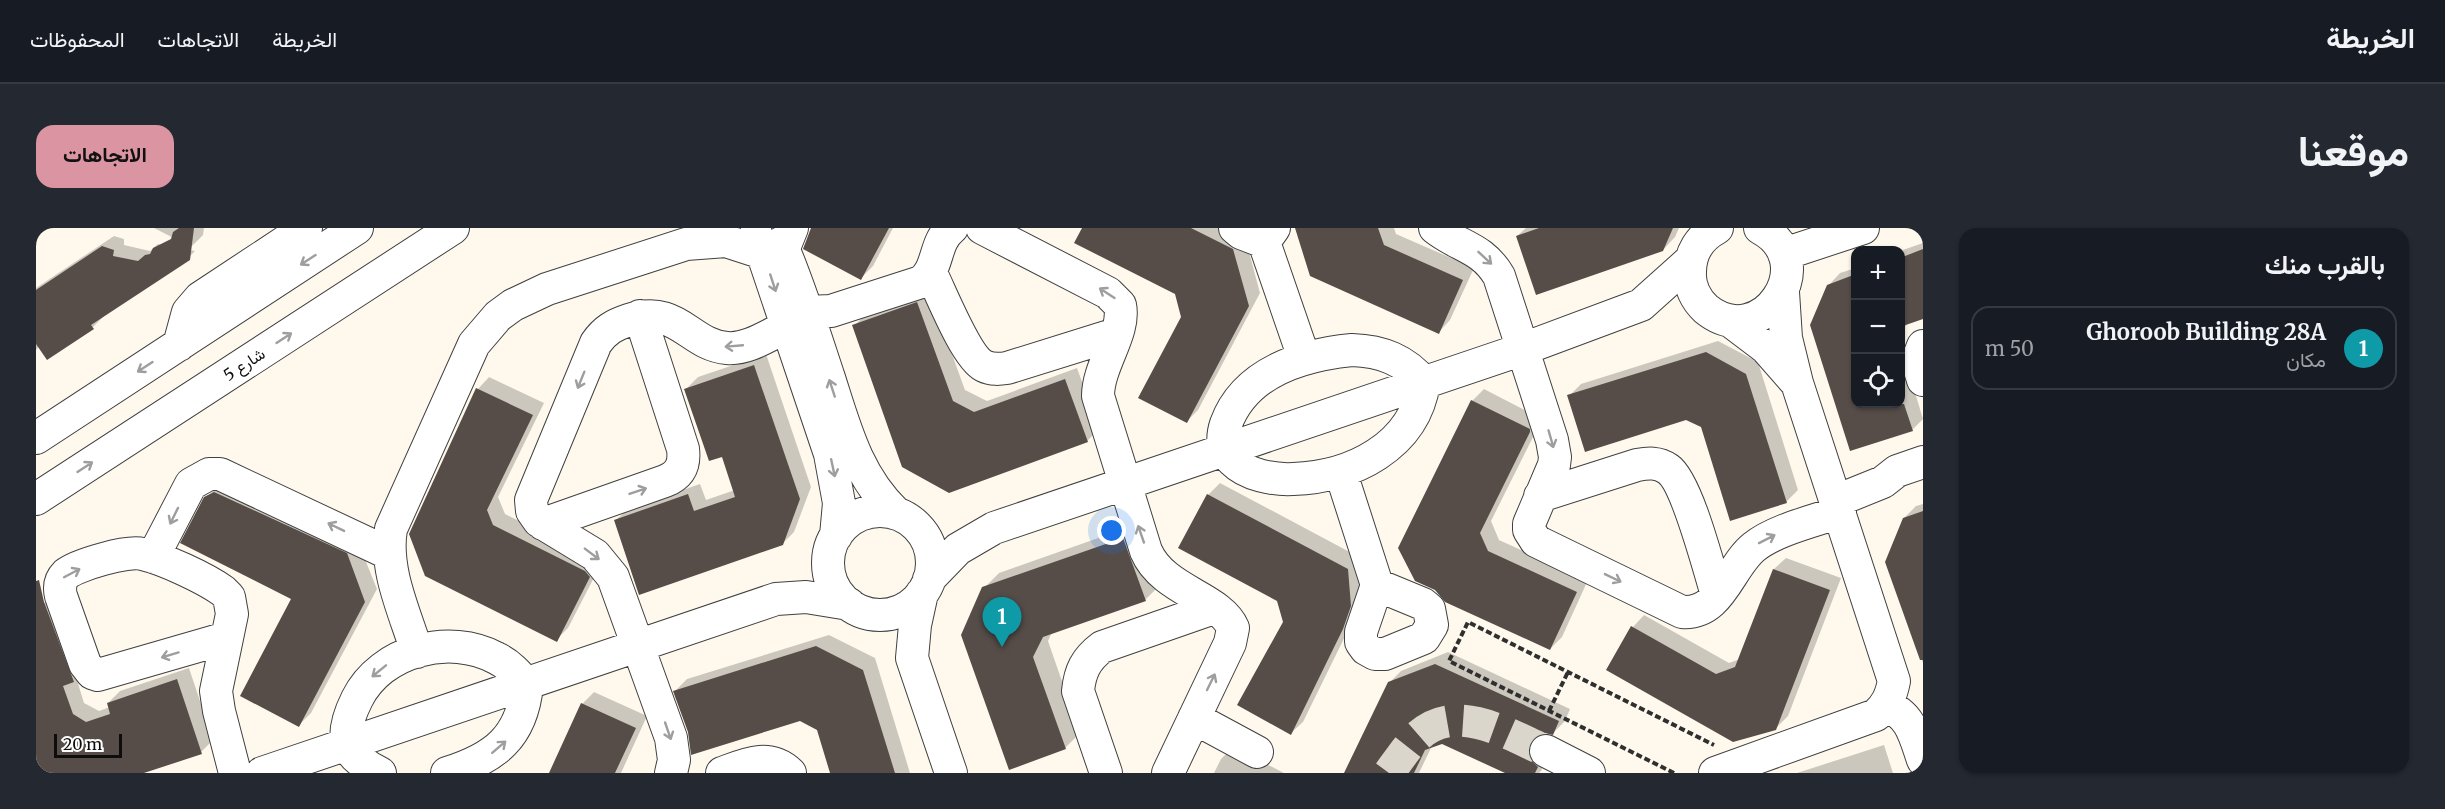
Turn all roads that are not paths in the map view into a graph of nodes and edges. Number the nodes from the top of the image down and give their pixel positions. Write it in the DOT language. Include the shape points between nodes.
graph roads {
  1 [pos="357,228"];
  2 [pos="453,228"];
  3 [pos="952,228"];
  4 [pos="982,228"];
  5 [pos="1235,228"];
  6 [pos="1435,228"];
  7 [pos="1715,228"];
  8 [pos="1761,228"];
  9 [pos="1863,228"];
  10 [pos="301,230"];
  11 [pos="1269,235"];
  12 [pos="695,236"];
  13 [pos="773,237"];
  14 [pos="1784,254"];
  15 [pos="1690,261"];
  16 [pos="931,273"];
  17 [pos="1782,292"];
  18 [pos="1641,305"];
  19 [pos="640,316"];
  20 [pos="1721,317"];
  21 [pos="797,319"];
  22 [pos="1116,334"];
  23 [pos="179,345"];
  24 [pos="1923,346"];
  25 [pos="1522,349"];
  26 [pos="1304,358"];
  27 [pos="1923,380"];
  28 [pos="1424,383"];
  29 [pos="1797,383"];
  30 [pos="36,438"];
  31 [pos="1223,449"];
  32 [pos="1910,467"];
  33 [pos="1341,473"];
  34 [pos="1124,482"];
  35 [pos="1540,496"];
  36 [pos="1835,498"];
  37 [pos="36,499"];
  38 [pos="903,517"];
  39 [pos="543,524"];
  40 [pos="994,528"];
  41 [pos="832,545"];
  42 [pos="388,553"];
  43 [pos="153,557"];
  44 [pos="1377,585"];
  45 [pos="926,586"];
  46 [pos="1717,595"];
  47 [pos="776,599"];
  48 [pos="856,608"];
  49 [pos="1214,608"];
  50 [pos="226,638"];
  51 [pos="638,645"];
  52 [pos="417,651"];
  53 [pos="912,658"];
  54 [pos="527,685"];
  55 [pos="1886,706"];
  56 [pos="1194,718"];
  57 [pos="1917,727"];
  58 [pos="347,744"];
  59 [pos="1546,751"];
  60 [pos="1257,752"];
  61 [pos="1923,760"];
  62 [pos="456,772"];
  63 [pos="235,773"];
  64 [pos="262,773"];
  65 [pos="380,773"];
  66 [pos="671,773"];
  67 [pos="722,773"];
  68 [pos="790,773"];
  69 [pos="951,773"];
  70 [pos="1106,773"];
  71 [pos="1168,773"];
  72 [pos="1589,773"];
  73 [pos="1715,773"];
  1 -- 23 [label="street, one-way"];
  37 -- 2 [label="street, شارع 5, one-way"];
  3 -- 16 [label="street" via="940,240"];
  22 -- 4 [label="street, one-way" via="1122,314 1115,298"];
  5 -- 11 [label="street" via="1241,233"];
  6 -- 25 [label="street, one-way" via="1477,251 1493,266"];
  7 -- 15 [label="street" via="1695,248"];
  8 -- 14 [label="street"];
  9 -- 14 [label="street"];
  10 -- 23 [label="street" via="200,298 188,312"];
  11 -- 26 [label="street"];
  12 -- 13 [label="street" via="726,241"];
  12 -- 42 [label="street" via="529,295 485,329 465,361 394,517"];
  13 -- 21 [label="street"];
  14 -- 17 [label="street" via="1787,266"];
  15 -- 18 [label="street"];
  15 -- 20 [label="street" via="1693,291 1701,304"];
  16 -- 21 [label="street" via="921,282"];
  16 -- 22 [label="street" via="972,356 984,366 1007,368"];
  17 -- 20 [label="street" via="1761,315 1745,320"];
  17 -- 29 [label="street" via="1786,338"];
  18 -- 20 [label="street" via="1677,307"];
  18 -- 25 [label="street"];
  21 -- 19 [label="street, one-way" via="747,345 728,348 665,318"];
  19 -- 39 [label="street, one-way" via="615,324 596,343 531,500 534,517"];
  39 -- 19 [label="street, one-way" via="665,481 683,465 683,449"];
  20 -- 29 [label="street" via="1766,348"];
  38 -- 21 [label="street, one-way" via="874,489 857,461"];
  21 -- 41 [label="street, one-way" via="839,503"];
  22 -- 34 [label="street" via="1100,375 1098,396"];
  23 -- 30 [label="street, one-way"];
  24 -- 27 [label="street" via="1917,361"];
  25 -- 28 [label="street"];
  25 -- 35 [label="street, one-way" via="1554,448 1554,465"];
  26 -- 28 [label="street" via="1329,352 1370,351 1401,361"];
  26 -- 31 [label="street" via="1251,386 1239,400 1223,433"];
  28 -- 31 [label="street"];
  28 -- 33 [label="street" via="1414,414 1393,441"];
  29 -- 36 [label="street"];
  31 -- 33 [label="street" via="1234,463 1267,478 1304,479"];
  31 -- 34 [label="street"];
  32 -- 36 [label="street" via="1884,469"];
  33 -- 44 [label="street"];
  34 -- 40 [label="street"];
  49 -- 34 [label="street, one-way" via="1155,567"];
  35 -- 46 [label="street, one-way" via="1528,524 1532,536 1542,544 1682,612 1703,610"];
  35 -- 46 [label="street" via="1637,465 1659,464 1669,469 1682,487"];
  46 -- 36 [label="street, one-way" via="1745,555 1763,540"];
  36 -- 55 [label="street" via="1891,668 1894,681"];
  38 -- 40 [label="street" via="952,527"];
  38 -- 41 [label="street" via="868,512 845,525"];
  38 -- 45 [label="street" via="922,532 930,546 932,563"];
  39 -- 51 [label="street, one-way" via="595,555 608,569"];
  40 -- 45 [label="street" via="958,549"];
  41 -- 47 [label="street" via="804,578"];
  41 -- 48 [label="street" via="832,582"];
  42 -- 43 [label="street, one-way" via="230,477 209,474 191,484"];
  42 -- 52 [label="street"];
  43 -- 50 [label="street" via="229,597 232,614"];
  50 -- 43 [label="street, one-way" via="104,675 88,669 61,596 62,579 120,554 135,552"];
  45 -- 48 [label="street" via="902,610 876,615"];
  45 -- 53 [label="street" via="915,625"];
  47 -- 48 [label="street" via="806,597"];
  47 -- 51 [label="street"];
  48 -- 53 [label="street"];
  56 -- 49 [label="street, one-way" via="1233,636 1230,621"];
  49 -- 70 [label="street" via="1102,647 1091,655 1079,678 1078,691"];
  50 -- 63 [label="street" via="217,702"];
  51 -- 54 [label="street"];
  51 -- 66 [label="street, one-way" via="674,749"];
  52 -- 54 [label="street" via="437,646 478,650 513,669"];
  52 -- 58 [label="street, one-way" via="392,662 371,678 352,709"];
  53 -- 69 [label="street"];
  54 -- 58 [label="street"];
  62 -- 54 [label="street, one-way" via="495,751 509,738 519,722"];
  55 -- 57 [label="street"];
  55 -- 73 [label="street" via="1864,721"];
  56 -- 60 [label="street"];
  56 -- 71 [label="street"];
  57 -- 61 [label="street"];
  58 -- 64 [label="street"];
  58 -- 65 [label="street" via="358,758"];
  59 -- 72 [label="street"];
  67 -- 68 [label="street" via="759,760 772,761"];
}
